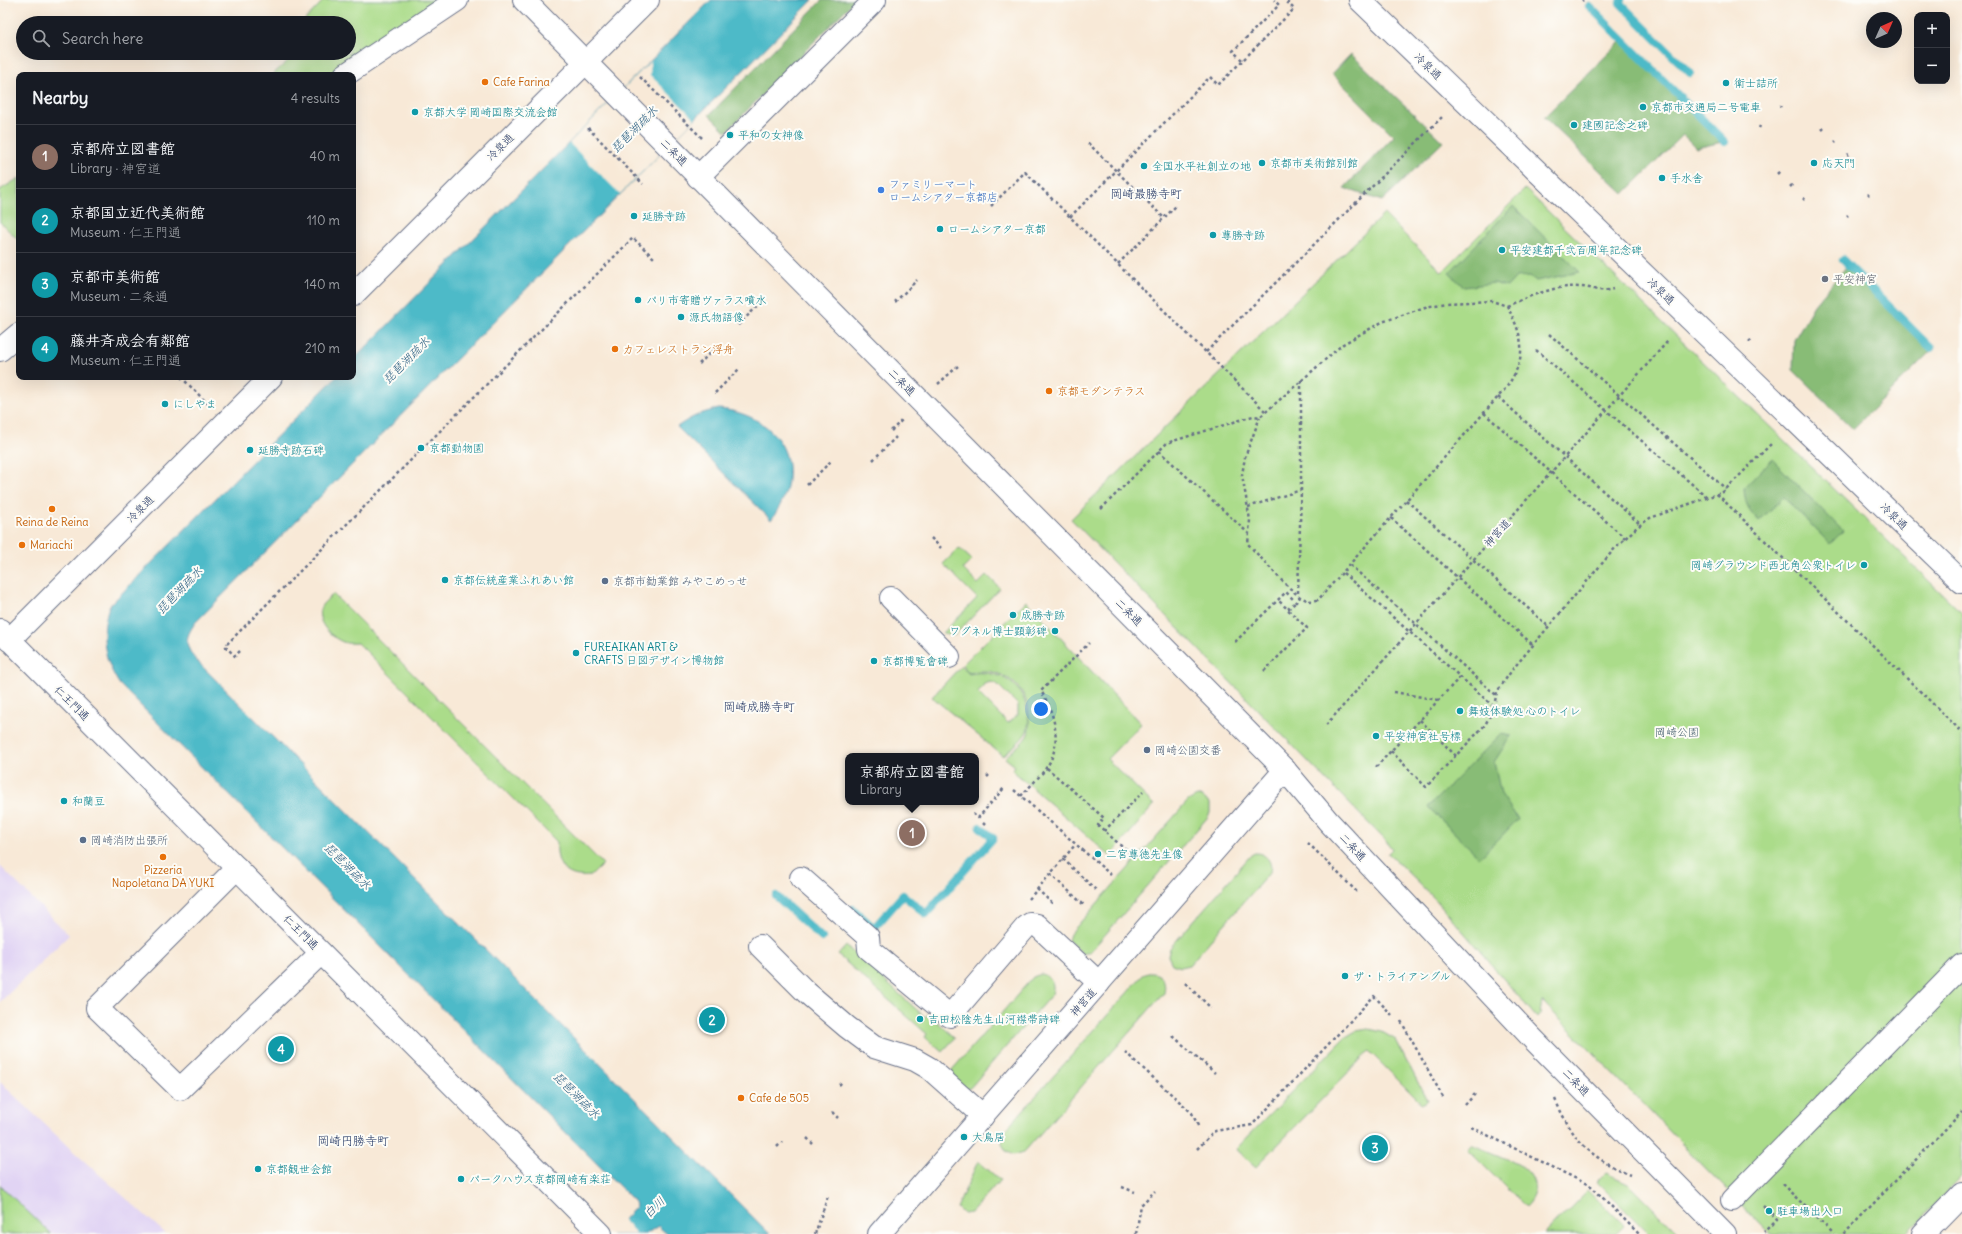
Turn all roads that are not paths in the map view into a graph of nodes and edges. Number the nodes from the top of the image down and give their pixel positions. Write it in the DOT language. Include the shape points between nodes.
graph roads {
  1 [pos="457,0"];
  2 [pos="524,0"];
  3 [pos="648,0"];
  4 [pos="875,0"];
  5 [pos="1360,0"];
  6 [pos="586,61"];
  7 [pos="349,72"];
  8 [pos="698,177"];
  9 [pos="356,292"];
  10 [pos="16,337"];
  11 [pos="0,350"];
  12 [pos="268,380"];
  13 [pos="1962,582"];
  14 [pos="891,598"];
  15 [pos="4,635"];
  16 [pos="950,657"];
  17 [pos="1285,770"];
  18 [pos="237,868"];
  19 [pos="801,878"];
  20 [pos="760,946"];
  21 [pos="321,953"];
  22 [pos="1962,965"];
  23 [pos="1100,983"];
  24 [pos="983,1116"];
  25 [pos="1962,1194"];
  26 [pos="1732,1200"];
  27 [pos="1929,1232"];
  28 [pos="600,1234"];
  29 [pos="879,1234"];
  30 [pos="1725,1234"];
  1 -- 7 [label="street"];
  2 -- 6 [label="street, 二条通"];
  3 -- 6 [label="street, 冷泉通"];
  4 -- 8 [label="street"];
  5 -- 13 [label="street, 冷泉通"];
  6 -- 8 [label="street, 二条通"];
  6 -- 9 [label="street, 冷泉通"];
  8 -- 17 [label="street, 二条通"];
  10 -- 11 [label="street"];
  12 -- 15 [label="street, 冷泉通"];
  14 -- 16 [label="street"];
  15 -- 18 [label="street, 仁王門通"];
  17 -- 23 [label="street, 神宮道"];
  17 -- 30 [label="street, 二条通" via="1328,820 1532,1038"];
  18 -- 21 [label="street, 仁王門通"];
  18 -- 21 [label="street" via="97,1008 180,1089"];
  19 -- 23 [label="street" via="868,937 869,949 950,1016 1030,924 1037,925"];
  20 -- 24 [label="street" via="806,992 847,1027 874,1047 916,1060 929,1068"];
  21 -- 28 [label="street, 仁王門通"];
  22 -- 26 [label="street"];
  23 -- 24 [label="street, 神宮道"];
  24 -- 29 [label="street, 神宮道"];
  25 -- 27 [label="street"];
}
